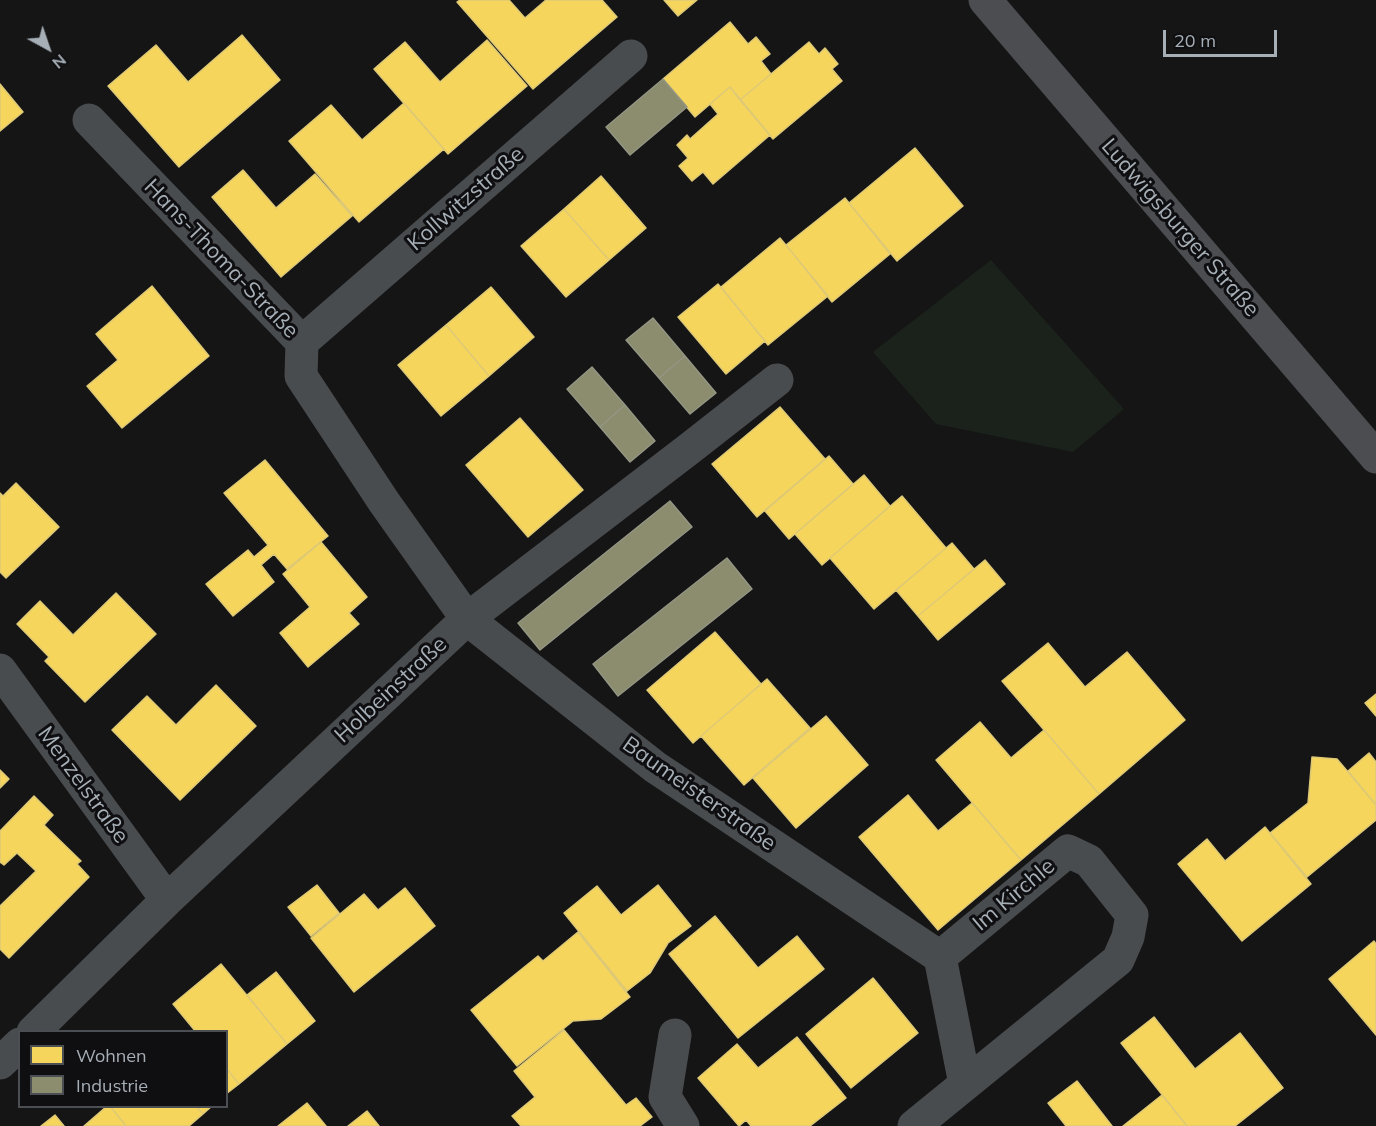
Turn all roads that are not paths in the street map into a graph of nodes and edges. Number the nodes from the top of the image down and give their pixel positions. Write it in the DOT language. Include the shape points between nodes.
graph roads {
  1 [pos="985,0"];
  2 [pos="631,56"];
  3 [pos="89,120"];
  4 [pos="302,342"];
  5 [pos="777,380"];
  6 [pos="1376,457"];
  7 [pos="467,619"];
  8 [pos="0,670"];
  9 [pos="167,900"];
  10 [pos="940,957"];
  11 [pos="35,1030"];
  12 [pos="675,1035"];
  13 [pos="18,1046"];
  14 [pos="0,1064"];
  15 [pos="965,1084"];
  16 [pos="683,1126"];
  17 [pos="914,1126"];
  1 -- 6 [label="main road, Ludwigsburger Straße"];
  2 -- 4 [label="street, Kollwitzstraße"];
  3 -- 4 [label="street, Hans-Thoma-Straße"];
  4 -- 7 [label="street, Hans-Thoma-Straße" via="301,376"];
  5 -- 7 [label="street, Holbeinstraße"];
  7 -- 9 [label="street, Holbeinstraße"];
  7 -- 10 [label="street, Baumeisterstraße" via="655,767"];
  8 -- 9 [label="street, Menzelstraße"];
  9 -- 11 [label="street, Holbeinstraße"];
  10 -- 15 [label="street"];
  10 -- 15 [label="street, Im Kirchle" via="1068,851 1089,861 1132,915 1128,938 1118,960"];
  12 -- 16 [label="street" via="665,1097"];
  13 -- 14 [label="street"];
  15 -- 17 [label="street, Im Kirchle"];
}
